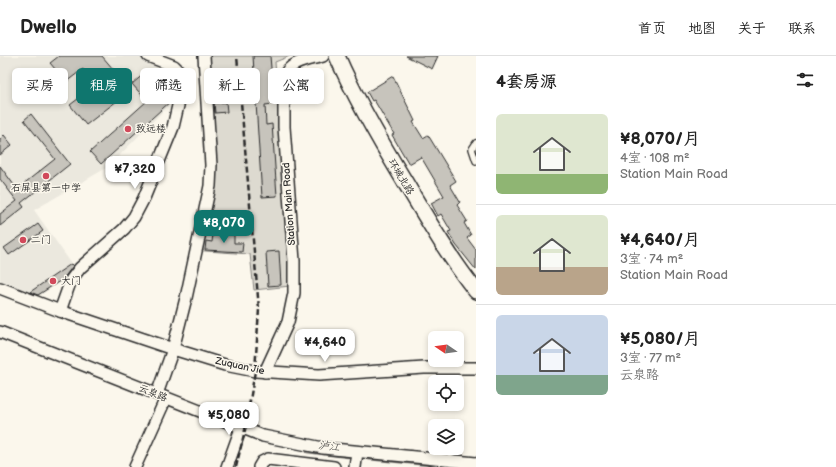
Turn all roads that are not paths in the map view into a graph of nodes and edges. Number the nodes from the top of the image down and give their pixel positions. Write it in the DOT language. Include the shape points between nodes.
graph roads {
  1 [pos="148,56"];
  2 [pos="204,56"];
  3 [pos="324,56"];
  4 [pos="337,56"];
  5 [pos="476,143"];
  6 [pos="476,161"];
  7 [pos="473,284"];
  8 [pos="0,288"];
  9 [pos="60,311"];
  10 [pos="0,332"];
  11 [pos="173,349"];
  12 [pos="476,368"];
  13 [pos="265,372"];
  14 [pos="162,396"];
  15 [pos="241,428"];
  16 [pos="303,445"];
  17 [pos="356,452"];
  18 [pos="300,463"];
  19 [pos="476,463"];
  20 [pos="135,467"];
  21 [pos="227,467"];
  22 [pos="259,467"];
  23 [pos="334,467"];
  24 [pos="355,467"];
  1 -- 9 [label="street" via="178,70 180,97 173,127 134,217 106,247 80,268 71,280"];
  2 -- 11 [label="street" via="210,186"];
  3 -- 13 [label="street, Station Main Road" via="292,66 284,77 284,127 294,293 288,322"];
  4 -- 7 [label="street, 环城北路" via="360,103 420,207"];
  5 -- 6 [label="lane" via="472,149"];
  8 -- 9 [label="street, Zuquan Jie"];
  9 -- 11 [label="street, Zuquan Jie"];
  10 -- 14 [label="street, 云泉路"];
  11 -- 13 [label="street, Zuquan Jie" via="225,365"];
  11 -- 14 [label="street"];
  12 -- 13 [label="street, Zuquan Jie" via="424,368 319,375"];
  14 -- 15 [label="street, 云泉路"];
  14 -- 20 [label="street"];
  15 -- 16 [label="street, 云泉路"];
  15 -- 21 [label="street"];
  16 -- 17 [label="street, 云泉路"];
  16 -- 18 [label="street"];
  17 -- 19 [label="street, 云泉路"];
  17 -- 24 [label="street"];
  18 -- 22 [label="street" via="268,459"];
  18 -- 23 [label="street"];
}
